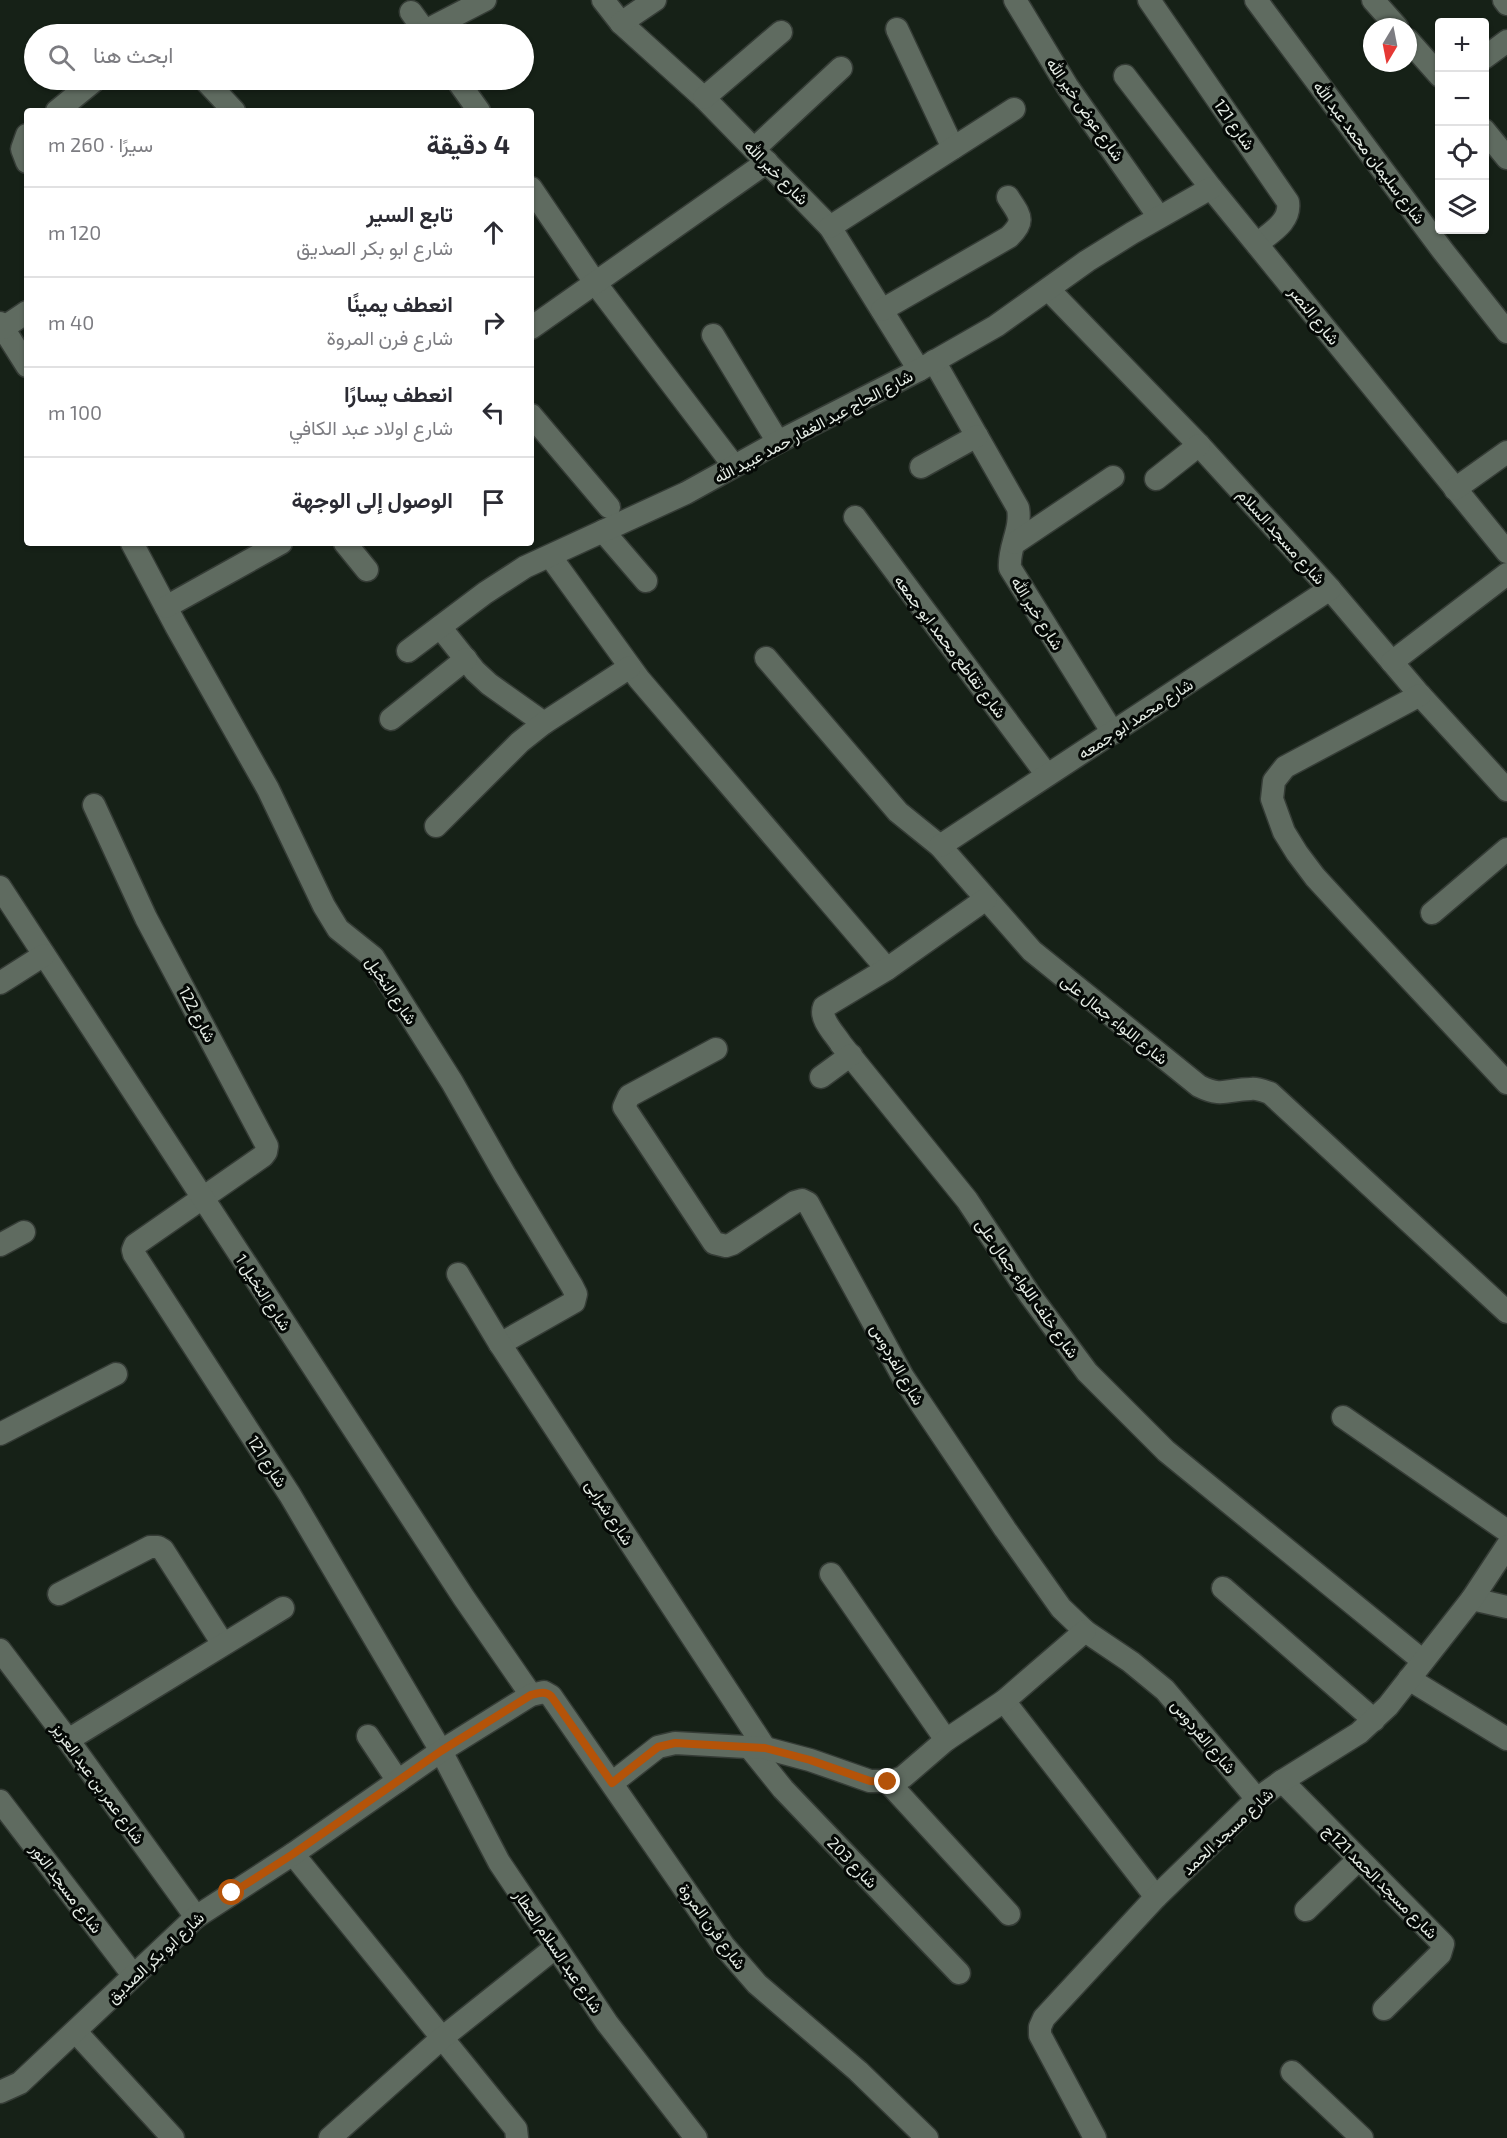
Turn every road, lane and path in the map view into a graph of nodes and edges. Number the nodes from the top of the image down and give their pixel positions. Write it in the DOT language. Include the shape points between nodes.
graph roads {
  1 [pos="485,0"];
  2 [pos="603,0"];
  3 [pos="655,0"];
  4 [pos="1015,0"];
  5 [pos="1149,0"];
  6 [pos="1256,0"];
  7 [pos="1373,0"];
  8 [pos="1504,0"];
  9 [pos="1507,4"];
  10 [pos="411,12"];
  11 [pos="1389,18"];
  12 [pos="621,23"];
  13 [pos="420,24"];
  14 [pos="442,24"];
  15 [pos="897,29"];
  16 [pos="781,33"];
  17 [pos="1507,41"];
  18 [pos="1417,50"];
  19 [pos="1489,55"];
  20 [pos="841,68"];
  21 [pos="1436,72"];
  22 [pos="1125,76"];
  23 [pos="83,90"];
  24 [pos="215,90"];
  25 [pos="465,90"];
  26 [pos="704,98"];
  27 [pos="61,108"];
  28 [pos="231,108"];
  29 [pos="477,108"];
  30 [pos="1014,109"];
  31 [pos="1489,135"];
  32 [pos="953,148"];
  33 [pos="760,156"];
  34 [pos="1507,158"];
  35 [pos="1211,188"];
  36 [pos="534,192"];
  37 [pos="1008,197"];
  38 [pos="1159,217"];
  39 [pos="831,227"];
  40 [pos="1257,244"];
  41 [pos="596,284"];
  42 [pos="1049,290"];
  43 [pos="882,310"];
  44 [pos="24,314"];
  45 [pos="2,326"];
  46 [pos="534,326"];
  47 [pos="1507,332"];
  48 [pos="713,336"];
  49 [pos="24,361"];
  50 [pos="927,365"];
  51 [pos="534,419"];
  52 [pos="977,436"];
  53 [pos="778,442"];
  54 [pos="1199,445"];
  55 [pos="1507,452"];
  56 [pos="734,466"];
  57 [pos="921,467"];
  58 [pos="1113,477"];
  59 [pos="1156,479"];
  60 [pos="1455,489"];
  61 [pos="609,507"];
  62 [pos="855,516"];
  63 [pos="603,531"];
  64 [pos="1015,543"];
  65 [pos="134,546"];
  66 [pos="276,546"];
  67 [pos="347,546"];
  68 [pos="1507,552"];
  69 [pos="550,556"];
  70 [pos="367,570"];
  71 [pos="1507,574"];
  72 [pos="646,581"];
  73 [pos="1330,589"];
  74 [pos="166,608"];
  75 [pos="440,627"];
  76 [pos="408,651"];
  77 [pos="766,658"];
  78 [pos="466,659"];
  79 [pos="1392,662"];
  80 [pos="630,667"];
  81 [pos="1420,695"];
  82 [pos="391,719"];
  83 [pos="544,723"];
  84 [pos="1113,733"];
  85 [pos="1047,775"];
  86 [pos="1507,790"];
  87 [pos="94,805"];
  88 [pos="436,826"];
  89 [pos="940,846"];
  90 [pos="1507,849"];
  91 [pos="0,888"];
  92 [pos="986,899"];
  93 [pos="1432,913"];
  94 [pos="44,955"];
  95 [pos="887,969"];
  96 [pos="0,983"];
  97 [pos="716,1049"];
  98 [pos="851,1055"];
  99 [pos="821,1077"];
  100 [pos="1507,1083"];
  101 [pos="203,1199"];
  102 [pos="24,1232"];
  103 [pos="0,1245"];
  104 [pos="458,1274"];
  105 [pos="1507,1312"];
  106 [pos="500,1344"];
  107 [pos="116,1374"];
  108 [pos="1343,1417"];
  109 [pos="0,1434"];
  110 [pos="1507,1531"];
  111 [pos="1507,1546"];
  112 [pos="831,1574"];
  113 [pos="1223,1588"];
  114 [pos="59,1594"];
  115 [pos="1472,1599"];
  116 [pos="1507,1607"];
  117 [pos="283,1608"];
  118 [pos="1085,1631"];
  119 [pos="223,1644"];
  120 [pos="0,1650"];
  121 [pos="1423,1661"];
  122 [pos="1409,1679"];
  123 [pos="531,1695"];
  124 [pos="1004,1701"];
  125 [pos="1374,1720"];
  126 [pos="368,1736"];
  127 [pos="1507,1739"];
  128 [pos="68,1740"];
  129 [pos="946,1740"];
  130 [pos="758,1748"];
  131 [pos="441,1751"];
  132 [pos="398,1781"];
  133 [pos="1282,1781"];
  134 [pos="888,1782"];
  135 [pos="612,1783"];
  136 [pos="1257,1799"];
  137 [pos="0,1802"];
  138 [pos="293,1854"];
  139 [pos="1359,1859"];
  140 [pos="1156,1897"];
  141 [pos="1306,1910"];
  142 [pos="1009,1914"];
  143 [pos="196,1917"];
  144 [pos="556,1947"];
  145 [pos="958,1973"];
  146 [pos="133,1975"];
  147 [pos="1384,2009"];
  148 [pos="76,2032"];
  149 [pos="442,2038"];
  150 [pos="1292,2072"];
  151 [pos="0,2092"];
  152 [pos="173,2138"];
  153 [pos="330,2138"];
  154 [pos="517,2138"];
  155 [pos="696,2138"];
  156 [pos="927,2138"];
  157 [pos="1095,2138"];
  158 [pos="1362,2138"];
  1 -- 14 [label="street"];
  2 -- 12 [label="street, شارع خير الله"];
  3 -- 12 [label="street"];
  4 -- 38 [label="street, شارع عوض خير الله" via="1067,86"];
  5 -- 40 [label="street, شارع 121" via="1288,202 1290,211 1285,220"];
  6 -- 47 [label="street, شارع سليمان محمد عبد الله"];
  7 -- 11 [label="street"];
  8 -- 9 [label="street"];
  10 -- 13 [label="street"];
  12 -- 26 [label="street, شارع خير الله"];
  15 -- 32 [label="street"];
  16 -- 26 [label="street"];
  17 -- 19 [label="street"];
  18 -- 21 [label="street"];
  20 -- 33 [label="street"];
  22 -- 35 [label="street, شارع النصر"];
  23 -- 27 [label="street"];
  24 -- 28 [label="street"];
  25 -- 29 [label="street"];
  26 -- 33 [label="street, شارع خير الله"];
  30 -- 32 [label="street"];
  31 -- 34 [label="street"];
  32 -- 39 [label="street"];
  33 -- 39 [label="street, شارع خير الله"];
  33 -- 41 [label="street"];
  35 -- 38 [label="street, شارع الحاج عبد الغفار حمد عبيد الله"];
  35 -- 40 [label="street, شارع النصر"];
  36 -- 41 [label="street"];
  37 -- 43 [label="street" via="1020,215 1020,223 1009,237"];
  38 -- 42 [label="street, شارع الحاج عبد الغفار حمد عبيد الله" via="1087,261"];
  39 -- 43 [label="street, شارع خير الله"];
  40 -- 60 [label="street, شارع النصر"];
  41 -- 46 [label="street"];
  41 -- 56 [label="street"];
  42 -- 50 [label="street, شارع الحاج عبد الغفار حمد عبيد الله"];
  42 -- 54 [label="street, شارع مسجد السلام"];
  43 -- 50 [label="street, شارع خير الله"];
  44 -- 45 [label="street"];
  45 -- 49 [label="street"];
  48 -- 53 [label="street"];
  50 -- 52 [label="street, شارع خير الله"];
  50 -- 53 [label="street, شارع الحاج عبد الغفار حمد عبيد الله"];
  51 -- 61 [label="street"];
  52 -- 57 [label="street"];
  52 -- 64 [label="street, شارع خير الله" via="1018,508"];
  53 -- 56 [label="street, شارع الحاج عبد الغفار حمد عبيد الله"];
  54 -- 59 [label="street"];
  54 -- 73 [label="street, شارع مسجد السلام"];
  55 -- 60 [label="street"];
  56 -- 63 [label="street, شارع الحاج عبد الغفار حمد عبيد الله"];
  58 -- 64 [label="street"];
  60 -- 68 [label="street, شارع النصر"];
  62 -- 85 [label="street, شارع تقاطع محمد ابو جمعه"];
  63 -- 69 [label="street, شارع الحاج عبد الغفار حمد عبيد الله"];
  63 -- 72 [label="street"];
  64 -- 84 [label="street, شارع خير الله" via="1009,555 1010,568"];
  65 -- 74 [label="street, شارع النخيل"];
  66 -- 74 [label="street"];
  67 -- 70 [label="street"];
  69 -- 75 [label="street, شارع الحاج عبد الغفار حمد عبيد الله" via="525,567"];
  69 -- 80 [label="street"];
  71 -- 79 [label="street"];
  73 -- 79 [label="street, شارع مسجد السلام"];
  73 -- 84 [label="street, شارع محمد ابو جمعه"];
  74 -- 106 [label="street, شارع النخيل" via="268,789 324,906 338,929 373,957 452,1082 576,1294 574,1302"];
  75 -- 76 [label="street, شارع الحاج عبد الغفار حمد عبيد الله"];
  75 -- 78 [label="street"];
  77 -- 89 [label="street, شارع اللواء جمال على" via="898,812"];
  78 -- 82 [label="street"];
  78 -- 83 [label="street" via="489,684"];
  79 -- 81 [label="street, شارع مسجد السلام"];
  80 -- 83 [label="street"];
  80 -- 95 [label="street"];
  81 -- 86 [label="street, شارع مسجد السلام"];
  81 -- 100 [label="street" via="1285,767 1274,781 1272,799 1284,832 1316,877"];
  83 -- 88 [label="street"];
  84 -- 85 [label="street, شارع محمد ابو جمعه"];
  85 -- 89 [label="street, شارع محمد ابو جمعه"];
  87 -- 101 [label="street, شارع 122" via="146,918 267,1146 263,1156"];
  89 -- 92 [label="street, شارع اللواء جمال على"];
  90 -- 93 [label="street"];
  91 -- 94 [label="street, شارع النخيل 1"];
  92 -- 95 [label="street, شارع خلف اللواء جمال على"];
  92 -- 105 [label="street, شارع اللواء جمال على" via="1032,951 1199,1086 1211,1092 1249,1088 1270,1093"];
  94 -- 96 [label="street"];
  94 -- 101 [label="street, شارع النخيل 1"];
  95 -- 98 [label="street, شارع خلف اللواء جمال على" via="823,1009 824,1017"];
  97 -- 118 [label="street, شارع الفردوس" via="629,1096 624,1103 626,1112 714,1243 726,1246 738,1242 795,1202 805,1201 810,1206 903,1377 1061,1608"];
  98 -- 99 [label="street"];
  98 -- 121 [label="street, شارع خلف اللواء جمال على" via="967,1200 1087,1372 1166,1451"];
  101 -- 123 [label="street, شارع النخيل 1"];
  101 -- 131 [label="street, شارع 121" via="135,1245 134,1254 290,1495"];
  102 -- 103 [label="street"];
  104 -- 106 [label="street, شارع شرابى"];
  106 -- 130 [label="street, شارع شرابى"];
  107 -- 109 [label="street"];
  108 -- 110 [label="street"];
  111 -- 115 [label="street, شارع مسجد الحمد"];
  112 -- 129 [label="street"];
  113 -- 125 [label="street"];
  114 -- 119 [label="street" via="158,1546"];
  115 -- 116 [label="street"];
  115 -- 121 [label="street, شارع مسجد الحمد"];
  117 -- 119 [label="street"];
  118 -- 124 [label="street"];
  118 -- 136 [label="street, شارع الفردوس" via="1165,1690"];
  119 -- 128 [label="street"];
  120 -- 128 [label="street, شارع عمر بن عبد العزيز"];
  121 -- 122 [label="street, شارع مسجد الحمد"];
  122 -- 125 [label="street, شارع مسجد الحمد"];
  122 -- 127 [label="street"];
  123 -- 131 [label="street, شارع ابو بكر الصديق"];
  123 -- 135 [label="street, شارع فرن المروة" via="544,1692 551,1696"];
  124 -- 129 [label="street"];
  124 -- 140 [label="street"];
  125 -- 133 [label="street, شارع مسجد الحمد"];
  126 -- 132 [label="street"];
  128 -- 143 [label="street, شارع عمر بن عبد العزيز"];
  129 -- 134 [label="street" via="903,1777"];
  130 -- 134 [label="street" via="810,1760 870,1781"];
  130 -- 135 [label="street" via="666,1744"];
  130 -- 145 [label="street, شارع 203" via="783,1789"];
  131 -- 132 [label="street, شارع ابو بكر الصديق"];
  131 -- 144 [label="street, شارع عبد السلام العطار" via="499,1862"];
  132 -- 138 [label="street, شارع ابو بكر الصديق"];
  133 -- 136 [label="street, شارع مسجد الحمد"];
  133 -- 139 [label="street, شارع مسجد الحمد 121ج"];
  134 -- 142 [label="street"];
  135 -- 156 [label="street, شارع فرن المروة" via="724,1946 750,1977 858,2071"];
  136 -- 140 [label="street, شارع مسجد الحمد"];
  137 -- 146 [label="street, شارع مسجد النور"];
  138 -- 143 [label="street, شارع ابو بكر الصديق"];
  138 -- 149 [label="street"];
  139 -- 141 [label="street"];
  139 -- 147 [label="street, شارع مسجد الحمد 121ج" via="1443,1944 1440,1954"];
  140 -- 157 [label="street, شارع مسجد الحمد" via="1044,2018 1040,2027 1040,2035"];
  143 -- 146 [label="street, شارع ابو بكر الصديق"];
  144 -- 149 [label="street"];
  144 -- 155 [label="street, شارع عبد السلام العطار" via="607,2023"];
  146 -- 148 [label="street, شارع ابو بكر الصديق"];
  148 -- 151 [label="street, شارع ابو بكر الصديق" via="20,2083"];
  148 -- 152 [label="street"];
  149 -- 153 [label="street"];
  149 -- 154 [label="street" via="516,2129"];
  150 -- 158 [label="street"];
}
